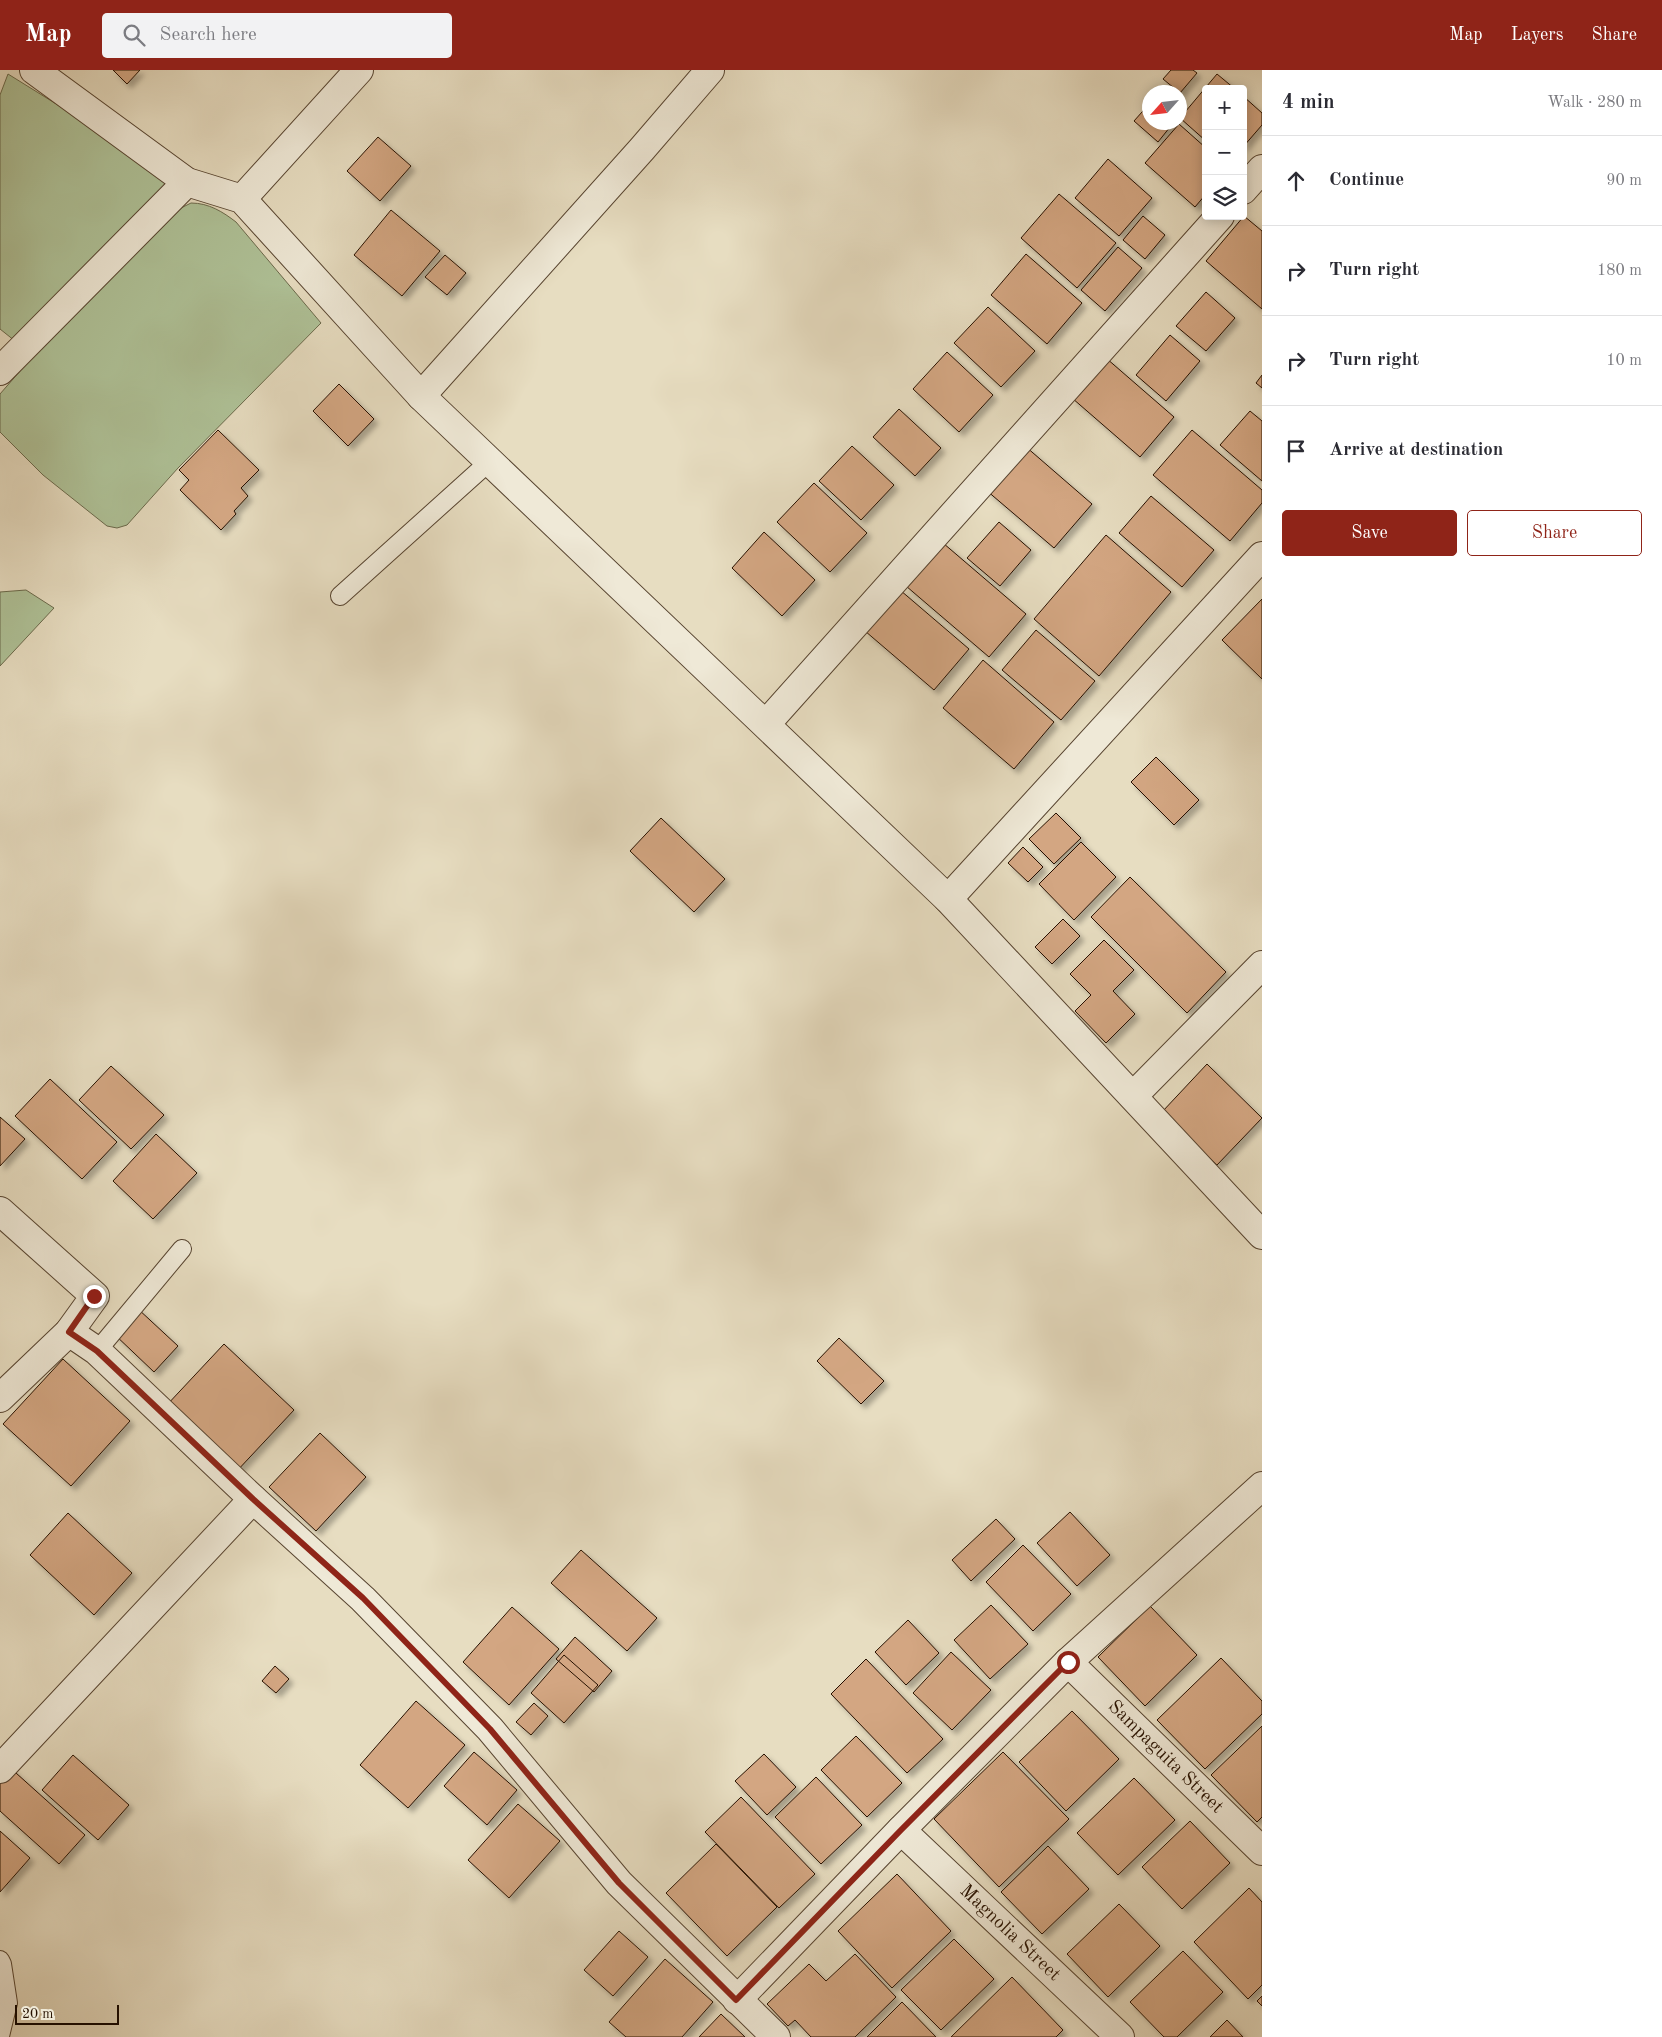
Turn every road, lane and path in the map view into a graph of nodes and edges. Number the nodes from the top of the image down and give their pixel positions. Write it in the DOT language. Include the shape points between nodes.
graph roads {
  1 [pos="34,70"];
  2 [pos="359,70"];
  3 [pos="710,70"];
  4 [pos="1262,169"];
  5 [pos="187,182"];
  6 [pos="1247,186"];
  7 [pos="242,199"];
  8 [pos="1216,220"];
  9 [pos="0,371"];
  10 [pos="421,396"];
  11 [pos="490,461"];
  12 [pos="1262,556"];
  13 [pos="340,596"];
  14 [pos="766,724"];
  15 [pos="948,899"];
  16 [pos="1262,965"];
  17 [pos="1133,1096"];
  18 [pos="0,1211"];
  19 [pos="1262,1235"];
  20 [pos="182,1249"];
  21 [pos="69,1332"];
  22 [pos="97,1351"];
  23 [pos="0,1398"];
  24 [pos="1262,1486"];
  25 [pos="253,1499"];
  26 [pos="1068,1662"];
  27 [pos="0,1769"];
  28 [pos="901,1830"];
  29 [pos="1262,1851"];
  30 [pos="0,1960"];
  31 [pos="736,2000"];
  32 [pos="0,2036"];
  33 [pos="776,2037"];
  34 [pos="1120,2037"];
  1 -- 5 [label="street"];
  2 -- 7 [label="street"];
  3 -- 10 [label="street"];
  4 -- 6 [label="street"];
  5 -- 7 [label="street"];
  5 -- 9 [label="street"];
  7 -- 10 [label="street"];
  8 -- 14 [label="street"];
  10 -- 11 [label="street"];
  11 -- 13 [label="lane"];
  11 -- 14 [label="street"];
  12 -- 15 [label="street"];
  14 -- 15 [label="street"];
  15 -- 17 [label="street"];
  16 -- 17 [label="street"];
  17 -- 19 [label="street"];
  18 -- 21 [label="street" via="94,1296"];
  20 -- 22 [label="lane"];
  21 -- 22 [label="street"];
  21 -- 23 [label="street"];
  22 -- 25 [label="street"];
  24 -- 26 [label="street"];
  25 -- 27 [label="street"];
  25 -- 31 [label="street" via="363,1598 476,1715 619,1883"];
  26 -- 28 [label="street"];
  26 -- 29 [label="street, Sampaguita Street"];
  28 -- 31 [label="street"];
  28 -- 34 [label="street, Magnolia Street"];
  30 -- 32 [label="lane" via="8,2003"];
  31 -- 33 [label="street"];
}
